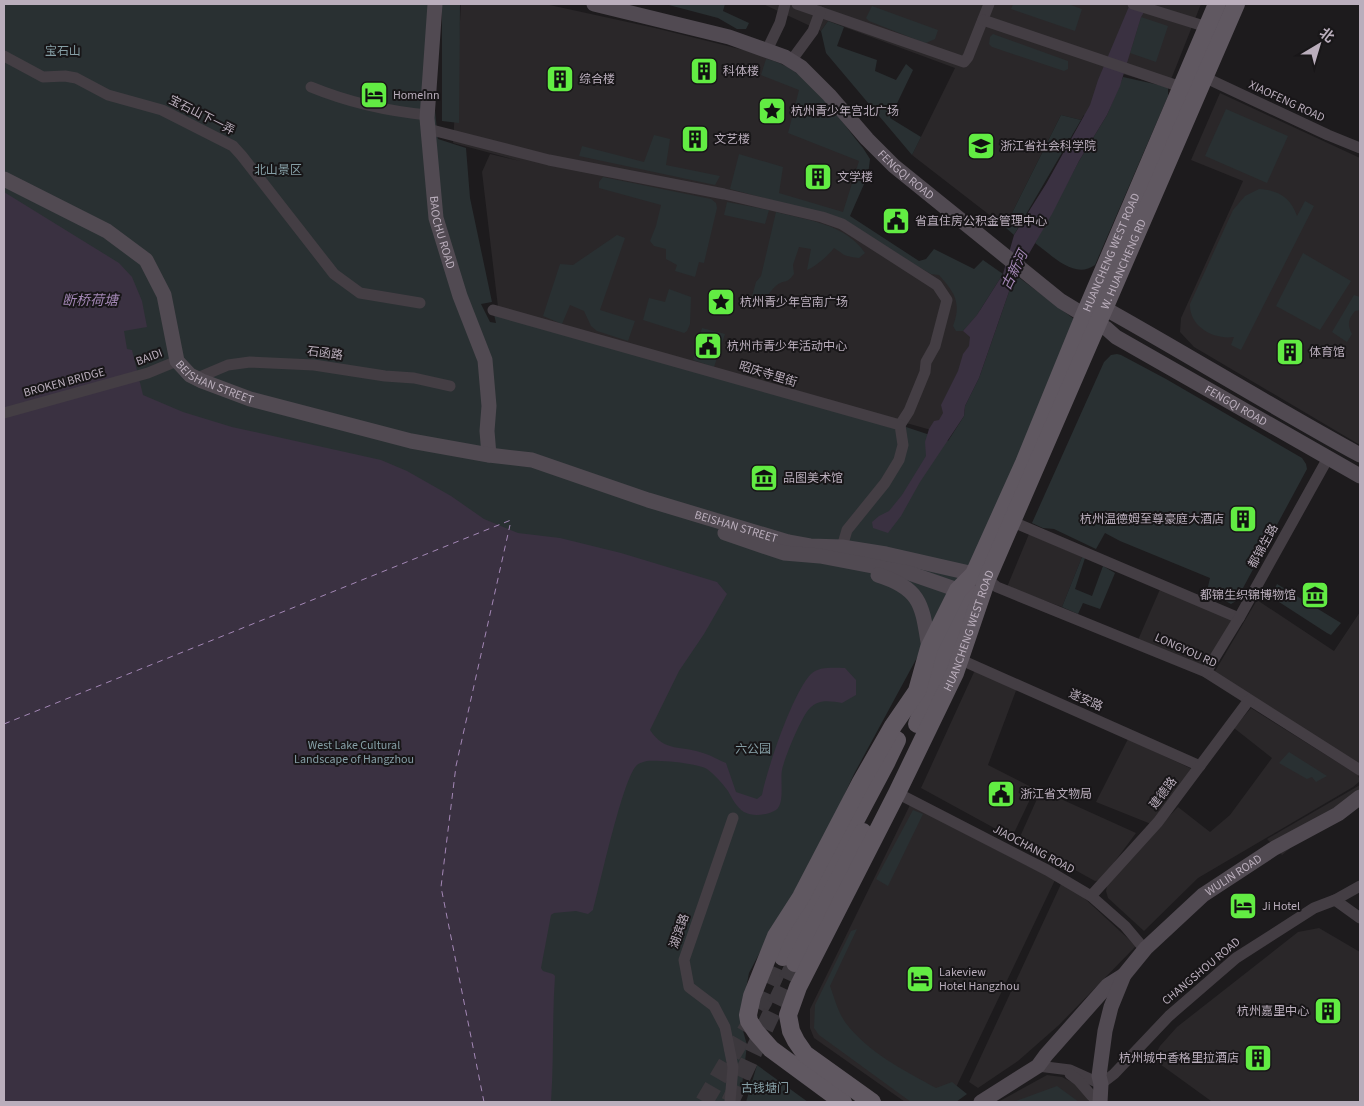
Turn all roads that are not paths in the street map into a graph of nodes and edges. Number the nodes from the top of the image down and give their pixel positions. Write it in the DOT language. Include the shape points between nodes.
graph roads {
  1 [pos="435,4"];
  2 [pos="594,4"];
  3 [pos="785,4"];
  4 [pos="797,4"];
  5 [pos="989,4"];
  6 [pos="1133,4"];
  7 [pos="1217,4"];
  8 [pos="1236,4"];
  9 [pos="820,12"];
  10 [pos="983,20"];
  11 [pos="1207,27"];
  12 [pos="767,50"];
  13 [pos="4,56"];
  14 [pos="791,61"];
  15 [pos="1204,76"];
  16 [pos="311,87"];
  17 [pos="1181,87"];
  18 [pos="428,122"];
  19 [pos="1360,148"];
  20 [pos="4,179"];
  21 [pos="420,303"];
  22 [pos="493,310"];
  23 [pos="1095,316"];
  24 [pos="177,360"];
  25 [pos="131,378"];
  26 [pos="202,381"];
  27 [pos="450,386"];
  28 [pos="4,413"];
  29 [pos="900,425"];
  30 [pos="488,455"];
  31 [pos="1360,455"];
  32 [pos="1328,458"];
  33 [pos="1360,476"];
  34 [pos="1013,522"];
  35 [pos="842,547"];
  36 [pos="820,556"];
  37 [pos="980,577"];
  38 [pos="958,590"];
  39 [pos="1239,618"];
  40 [pos="929,648"];
  41 [pos="960,659"];
  42 [pos="1206,672"];
  43 [pos="917,691"];
  44 [pos="1249,700"];
  45 [pos="1200,766"];
  46 [pos="1360,770"];
  47 [pos="897,793"];
  48 [pos="1360,797"];
  49 [pos="732,818"];
  50 [pos="1360,886"];
  51 [pos="1091,896"];
  52 [pos="1335,900"];
  53 [pos="1360,918"];
  54 [pos="1146,948"];
  55 [pos="1124,975"];
  56 [pos="1038,1066"];
  57 [pos="1060,1067"];
  58 [pos="1101,1084"];
  59 [pos="730,1102"];
  60 [pos="843,1102"];
  61 [pos="872,1102"];
  62 [pos="981,1102"];
  63 [pos="1098,1102"];
  1 -- 18 [label="main road, BAOCHU ROAD"];
  2 -- 12 [label="main road, FENGQI ROAD" via="729,36"];
  3 -- 12 [label="street"];
  4 -- 9 [label="street"];
  5 -- 10 [label="street"];
  6 -- 11 [label="street"];
  7 -- 11 [label="main road, HUANCHENG WEST ROAD"];
  8 -- 15 [label="main road, W. HUANCHENG RD"];
  9 -- 10 [label="street" via="964,62"];
  9 -- 14 [label="street" via="813,32"];
  10 -- 17 [label="street"];
  11 -- 17 [label="main road, HUANCHENG WEST ROAD"];
  12 -- 14 [label="main road, FENGQI ROAD"];
  13 -- 21 [label="street, 宝石山下一弄" via="43,77 76,78 108,95 162,110 233,146 334,274 360,293"];
  14 -- 23 [label="main road, FENGQI ROAD" via="818,83 894,166 1028,274"];
  15 -- 19 [label="street, XIAOFENG ROAD"];
  15 -- 23 [label="main road, W. HUANCHENG RD"];
  16 -- 18 [label="street" via="334,97"];
  17 -- 23 [label="main road, HUANCHENG WEST ROAD"];
  18 -- 29 [label="street" via="549,160 822,217 842,224 872,243 937,285 947,300 925,372"];
  18 -- 30 [label="main road, BAOCHU ROAD" via="436,218 460,296 485,360 489,406"];
  20 -- 24 [label="main road, BEISHAN STREET" via="108,231 146,260 164,295"];
  22 -- 29 [label="street, 昭庆寺里街"];
  23 -- 31 [label="main road" via="1214,370"];
  23 -- 32 [label="main road, FENGQI ROAD" via="1116,337"];
  23 -- 34 [label="main road, W. HUANCHENG RD"];
  23 -- 37 [label="main road, HUANCHENG WEST ROAD" via="1024,463"];
  24 -- 25 [label="street, BAIDI"];
  24 -- 26 [label="main road, BEISHAN STREET" via="180,366"];
  25 -- 28 [label="street, BROKEN BRIDGE"];
  26 -- 27 [label="street, 石函路" via="202,376 228,365 250,362 314,365"];
  26 -- 30 [label="main road, BEISHAN STREET" via="250,399 411,441"];
  29 -- 35 [label="street" via="903,445 899,460 886,484 847,530"];
  30 -- 35 [label="main road, BEISHAN STREET" via="532,460 648,500 788,542"];
  30 -- 36 [label="main road, BEISHAN STREET" via="784,553"];
  32 -- 33 [label="main road, FENGQI ROAD"];
  32 -- 39 [label="street, 都锦生路"];
  34 -- 37 [label="main road, W. HUANCHENG RD"];
  34 -- 39 [label="street"];
  35 -- 37 [label="main road, BEISHAN STREET" via="886,554"];
  36 -- 38 [label="main road, BEISHAN STREET" via="909,573"];
  36 -- 40 [label="main road" via="896,581 911,591 922,609"];
  37 -- 38 [label="main road, HUANCHENG WEST ROAD"];
  37 -- 41 [label="main road, HUANCHENG WEST ROAD"];
  37 -- 42 [label="street, LONGYOU RD" via="997,587"];
  37 -- 43 [label="main road, HUANCHENG WEST ROAD" via="898,765 789,960 886,763"];
  38 -- 40 [label="main road, HUANCHENG WEST ROAD"];
  39 -- 42 [label="street, 都锦生路"];
  40 -- 43 [label="main road, HUANCHENG WEST ROAD"];
  41 -- 45 [label="street, 遂安路"];
  41 -- 47 [label="main road, HUANCHENG WEST ROAD"];
  42 -- 44 [label="street, LONGYOU RD"];
  43 -- 60 [label="main road, HUANCHENG WEST ROAD" via="893,726 801,897 776,936 752,996 748,1015 756,1032 771,1049"];
  44 -- 45 [label="street, 建德路"];
  44 -- 46 [label="street, LONGYOU RD"];
  45 -- 51 [label="street, 建德路" via="1158,822"];
  47 -- 51 [label="street, JIAOCHANG ROAD"];
  47 -- 61 [label="main road, HUANCHENG WEST ROAD" via="798,987 788,1015 791,1031 805,1054"];
  48 -- 54 [label="main road, WULIN ROAD" via="1338,814 1273,849 1211,890"];
  49 -- 59 [label="street, 湖滨路" via="684,960 689,987 714,1006 725,1027 734,1067"];
  50 -- 52 [label="street, CHANGSHOU ROAD"];
  51 -- 54 [label="street, JIAOCHANG ROAD"];
  52 -- 53 [label="street"];
  52 -- 58 [label="street, CHANGSHOU ROAD" via="1314,908 1236,958 1169,1016"];
  54 -- 55 [label="main road, WULIN ROAD"];
  55 -- 56 [label="main road, WULIN ROAD" via="1108,985"];
  55 -- 58 [label="main road, WULIN ROAD" via="1105,1031"];
  56 -- 57 [label="street"];
  56 -- 62 [label="main road, WULIN ROAD"];
  57 -- 58 [label="street"];
  57 -- 63 [label="street" via="1078,1080"];
  58 -- 63 [label="main road, WULIN ROAD"];
}
